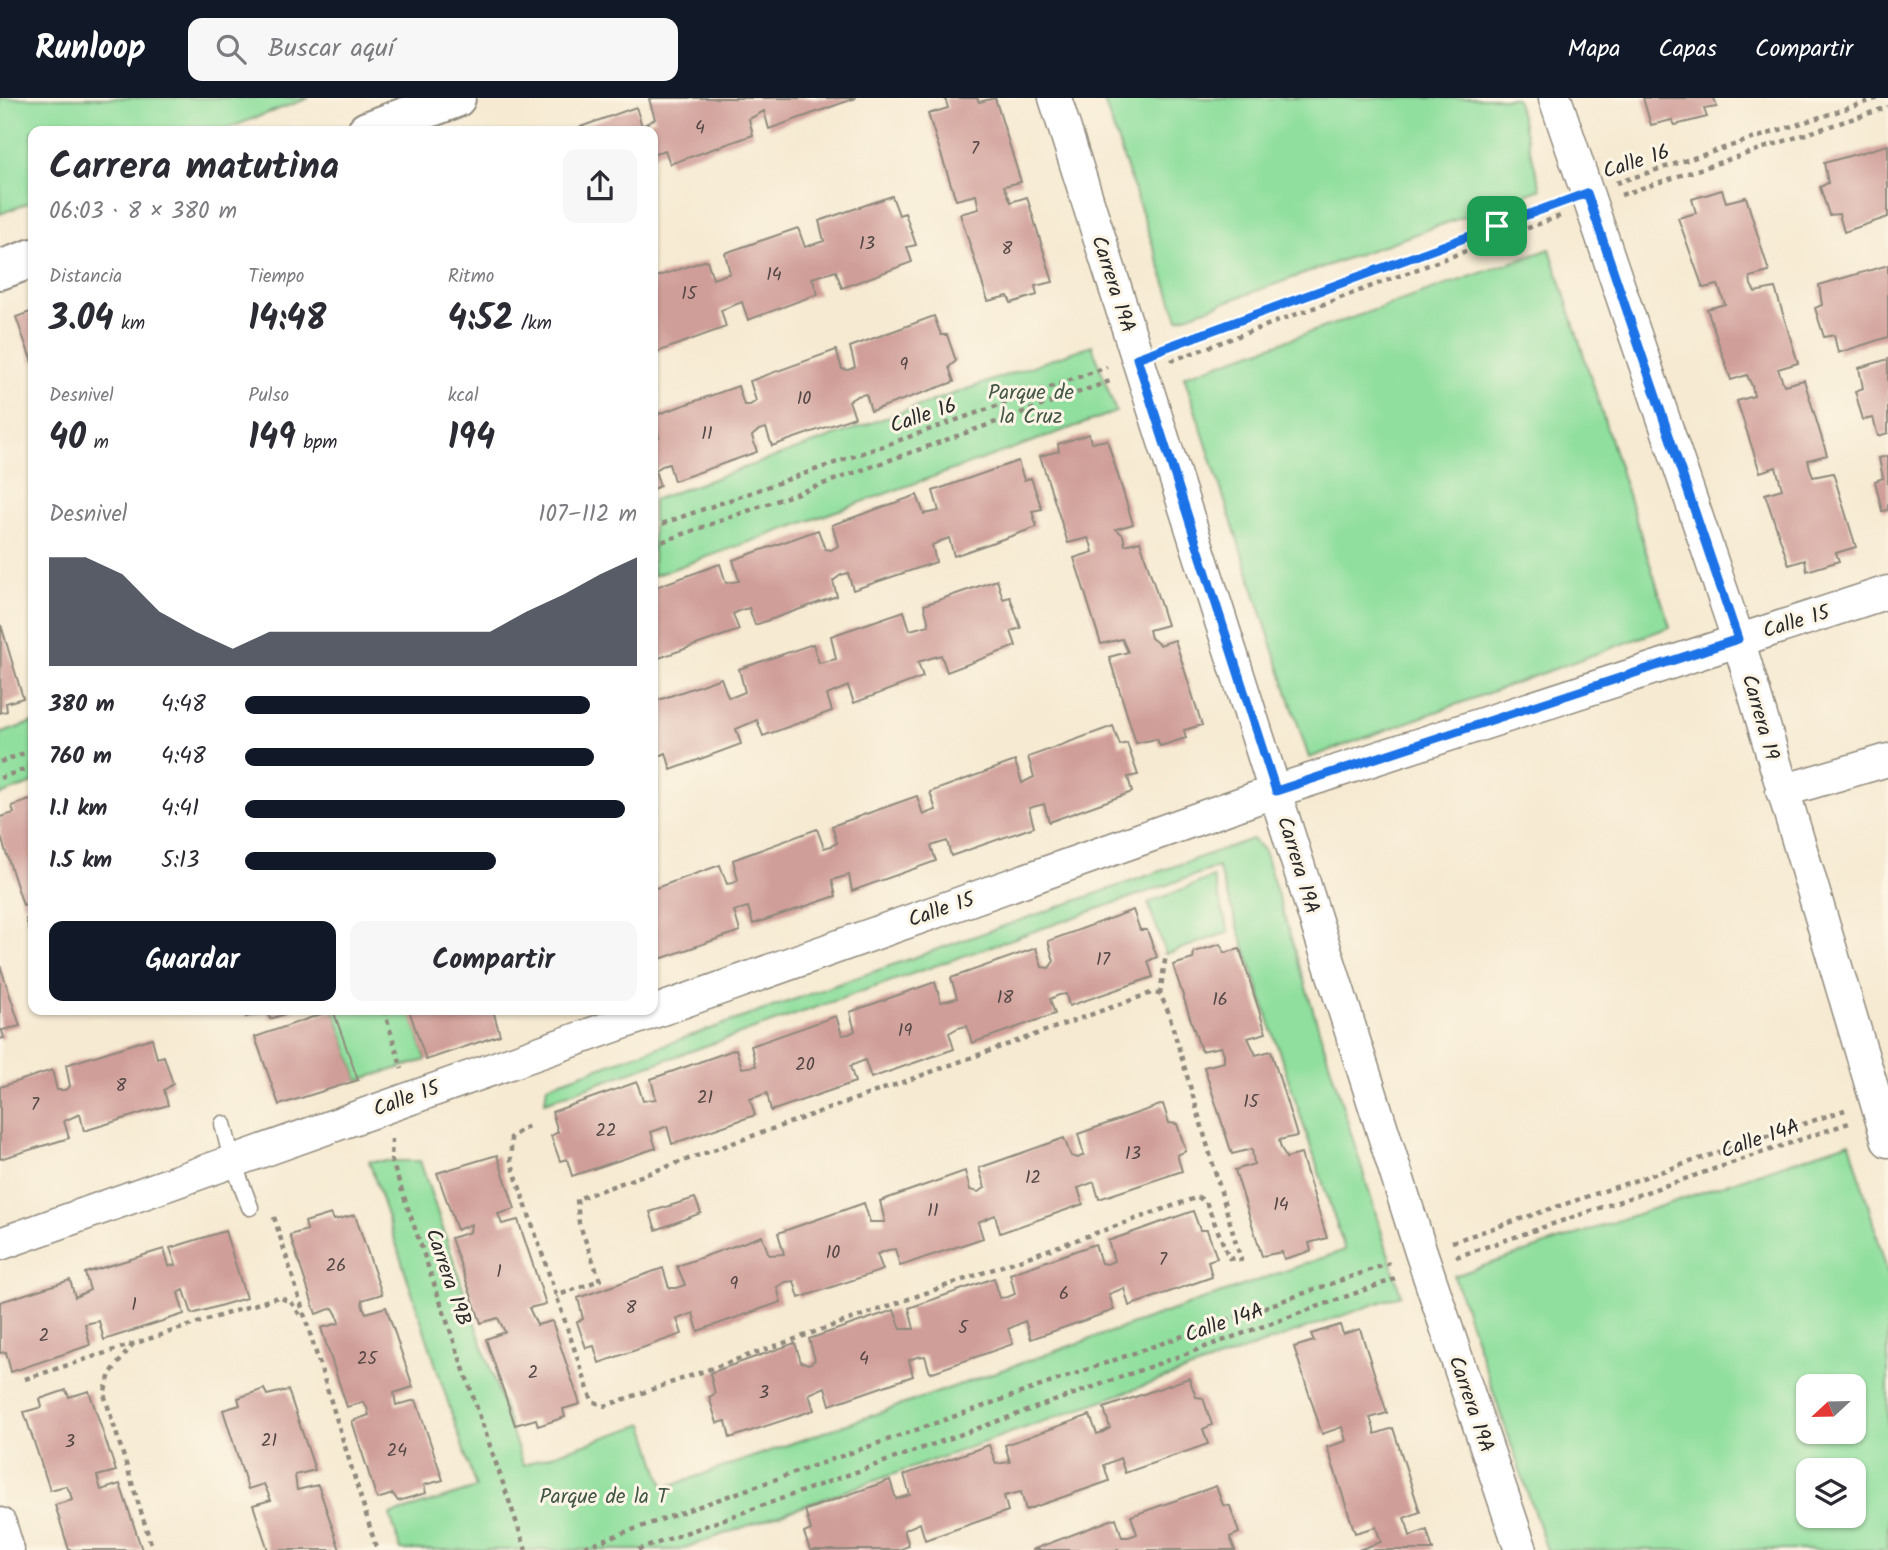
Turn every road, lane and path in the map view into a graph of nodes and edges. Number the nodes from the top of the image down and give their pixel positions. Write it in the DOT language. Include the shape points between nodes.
graph roads {
  1 [pos="456,98"];
  2 [pos="1055,98"];
  3 [pos="1555,98"];
  4 [pos="1879,98"];
  5 [pos="1888,107"];
  6 [pos="380,126"];
  7 [pos="1589,199"];
  8 [pos="28,260"];
  9 [pos="0,270"];
  10 [pos="1139,365"];
  11 [pos="658,525"];
  12 [pos="658,543"];
  13 [pos="1888,592"];
  14 [pos="1738,639"];
  15 [pos="28,752"];
  16 [pos="1888,760"];
  17 [pos="0,762"];
  18 [pos="28,768"];
  19 [pos="0,778"];
  20 [pos="1276,791"];
  21 [pos="1782,791"];
  22 [pos="1166,954"];
  23 [pos="1160,994"];
  24 [pos="658,1009"];
  25 [pos="386,1015"];
  26 [pos="641,1015"];
  27 [pos="1880,1101"];
  28 [pos="394,1102"];
  29 [pos="223,1124"];
  30 [pos="528,1126"];
  31 [pos="232,1160"];
  32 [pos="250,1207"];
  33 [pos="0,1244"];
  34 [pos="1424,1260"];
  35 [pos="556,1296"];
  36 [pos="303,1318"];
  37 [pos="134,1343"];
  38 [pos="25,1379"];
  39 [pos="0,1524"];
  40 [pos="8,1550"];
  41 [pos="153,1550"];
  42 [pos="377,1550"];
  43 [pos="526,1550"];
  44 [pos="575,1550"];
  45 [pos="638,1550"];
  46 [pos="1521,1550"];
  1 -- 6 [label="street"];
  2 -- 10 [label="street, Carrera 19A"];
  3 -- 7 [label="street, Carrera 19"];
  4 -- 7 [label="path, Calle 16"];
  5 -- 7 [label="path"];
  7 -- 10 [label="path, Calle 16"];
  7 -- 10 [label="path"];
  7 -- 14 [label="street, Carrera 19"];
  8 -- 9 [label="street"];
  10 -- 11 [label="path, Calle 16"];
  10 -- 12 [label="path"];
  10 -- 20 [label="street, Carrera 19A"];
  13 -- 14 [label="street, Calle 15"];
  14 -- 20 [label="street, Calle 15"];
  14 -- 21 [label="street, Carrera 19"];
  15 -- 17 [label="path"];
  16 -- 21 [label="street"];
  18 -- 19 [label="path"];
  20 -- 24 [label="street, Calle 15"];
  20 -- 34 [label="street, Carrera 19A"];
  21 -- 27 [label="street, Carrera 19"];
  22 -- 23 [label="path"];
  23 -- 35 [label="path" via="1151,993 577,1199 579,1223 600,1280"];
  23 -- 35 [label="path" via="1241,1260 1229,1258 1206,1202 1198,1197 605,1406 592,1401"];
  25 -- 28 [label="path, Carrera 19B" via="403,1066"];
  26 -- 28 [label="street, Calle 15"];
  27 -- 34 [label="path, Calle 14A"];
  27 -- 34 [label="path"];
  28 -- 31 [label="street, Calle 15"];
  28 -- 43 [label="path, Carrera 19B" via="391,1159"];
  29 -- 31 [label="lane"];
  30 -- 35 [label="path" via="511,1137 511,1162"];
  31 -- 32 [label="lane"];
  31 -- 33 [label="street, Calle 15"];
  32 -- 36 [label="path" via="272,1213"];
  34 -- 44 [label="path, Calle 14A"];
  34 -- 45 [label="path"];
  34 -- 46 [label="street, Carrera 19A"];
  36 -- 37 [label="path" via="291,1302 278,1297"];
  36 -- 42 [label="path"];
  37 -- 38 [label="path"];
  37 -- 41 [label="path" via="110,1374 104,1394"];
  39 -- 40 [label="street"];
}
